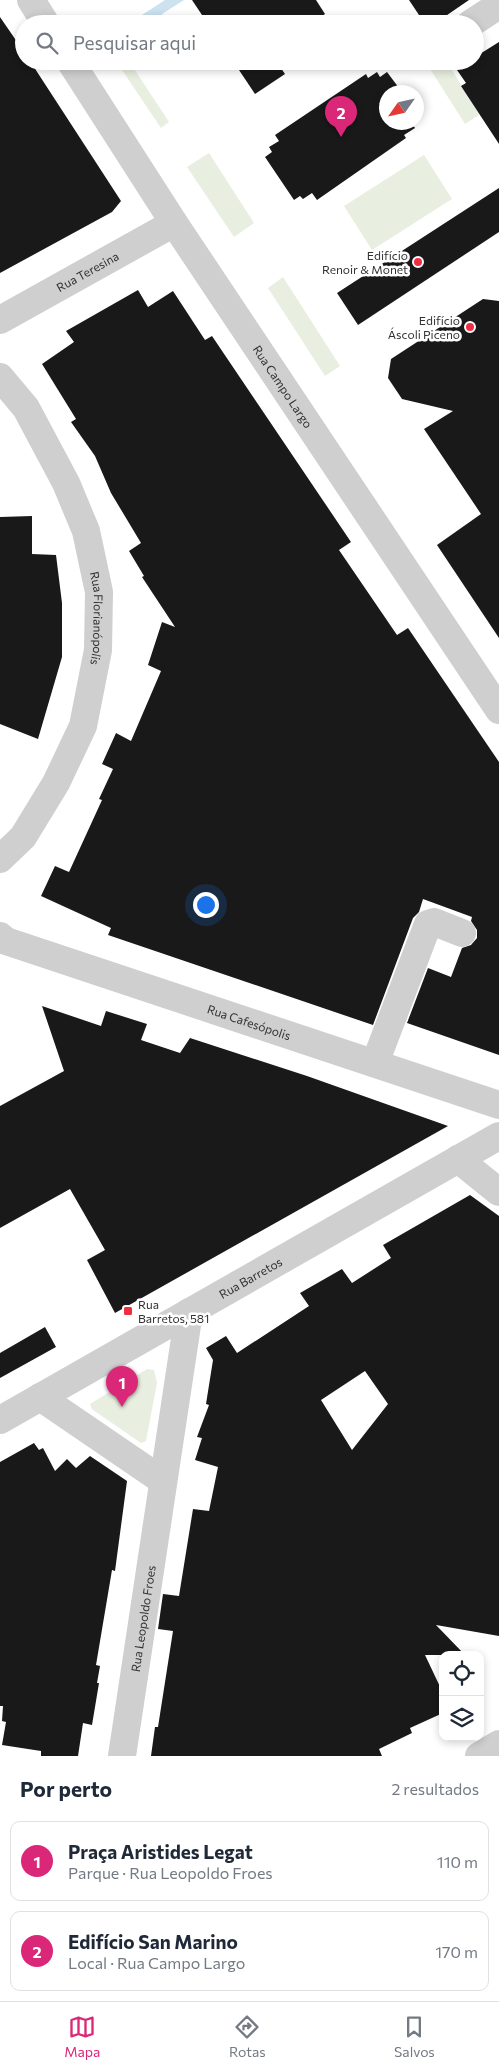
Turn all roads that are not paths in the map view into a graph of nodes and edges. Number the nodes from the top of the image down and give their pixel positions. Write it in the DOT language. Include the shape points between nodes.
graph roads {
  1 [pos="31,0"];
  2 [pos="499,5"];
  3 [pos="40,15"];
  4 [pos="484,15"];
  5 [pos="76,70"];
  6 [pos="174,223"];
  7 [pos="0,320"];
  8 [pos="0,377"];
  9 [pos="499,710"];
  10 [pos="0,859"];
  11 [pos="462,933"];
  12 [pos="0,936"];
  13 [pos="376,1063"];
  14 [pos="499,1105"];
  15 [pos="499,1136"];
  16 [pos="458,1160"];
  17 [pos="499,1192"];
  18 [pos="189,1312"];
  19 [pos="40,1397"];
  20 [pos="0,1420"];
  21 [pos="163,1481"];
  22 [pos="499,1744"];
  23 [pos="122,1756"];
  24 [pos="478,1756"];
  1 -- 3 [label="street"];
  2 -- 4 [label="street"];
  5 -- 6 [label="street, Rua Campo Largo"];
  6 -- 7 [label="street, Rua Teresina"];
  6 -- 9 [label="street, Rua Campo Largo"];
  8 -- 10 [label="street, Rua Florianópolis" via="26,408 66,483 86,531 99,592 98,650 83,726 56,783 23,837"];
  11 -- 13 [label="street" via="434,922 428,924"];
  12 -- 13 [label="street, Rua Cafesópolis" via="6,941"];
  13 -- 14 [label="street, Rua Cafesópolis"];
  15 -- 16 [label="street, Rua Barretos"];
  16 -- 17 [label="street"];
  16 -- 18 [label="street, Rua Barretos"];
  18 -- 19 [label="street, Rua Barretos"];
  18 -- 21 [label="street, Rua Leopoldo Froes"];
  19 -- 20 [label="street, Rua Barretos"];
  19 -- 21 [label="street"];
  21 -- 23 [label="street, Rua Leopoldo Froes"];
  22 -- 24 [label="street"];
}
